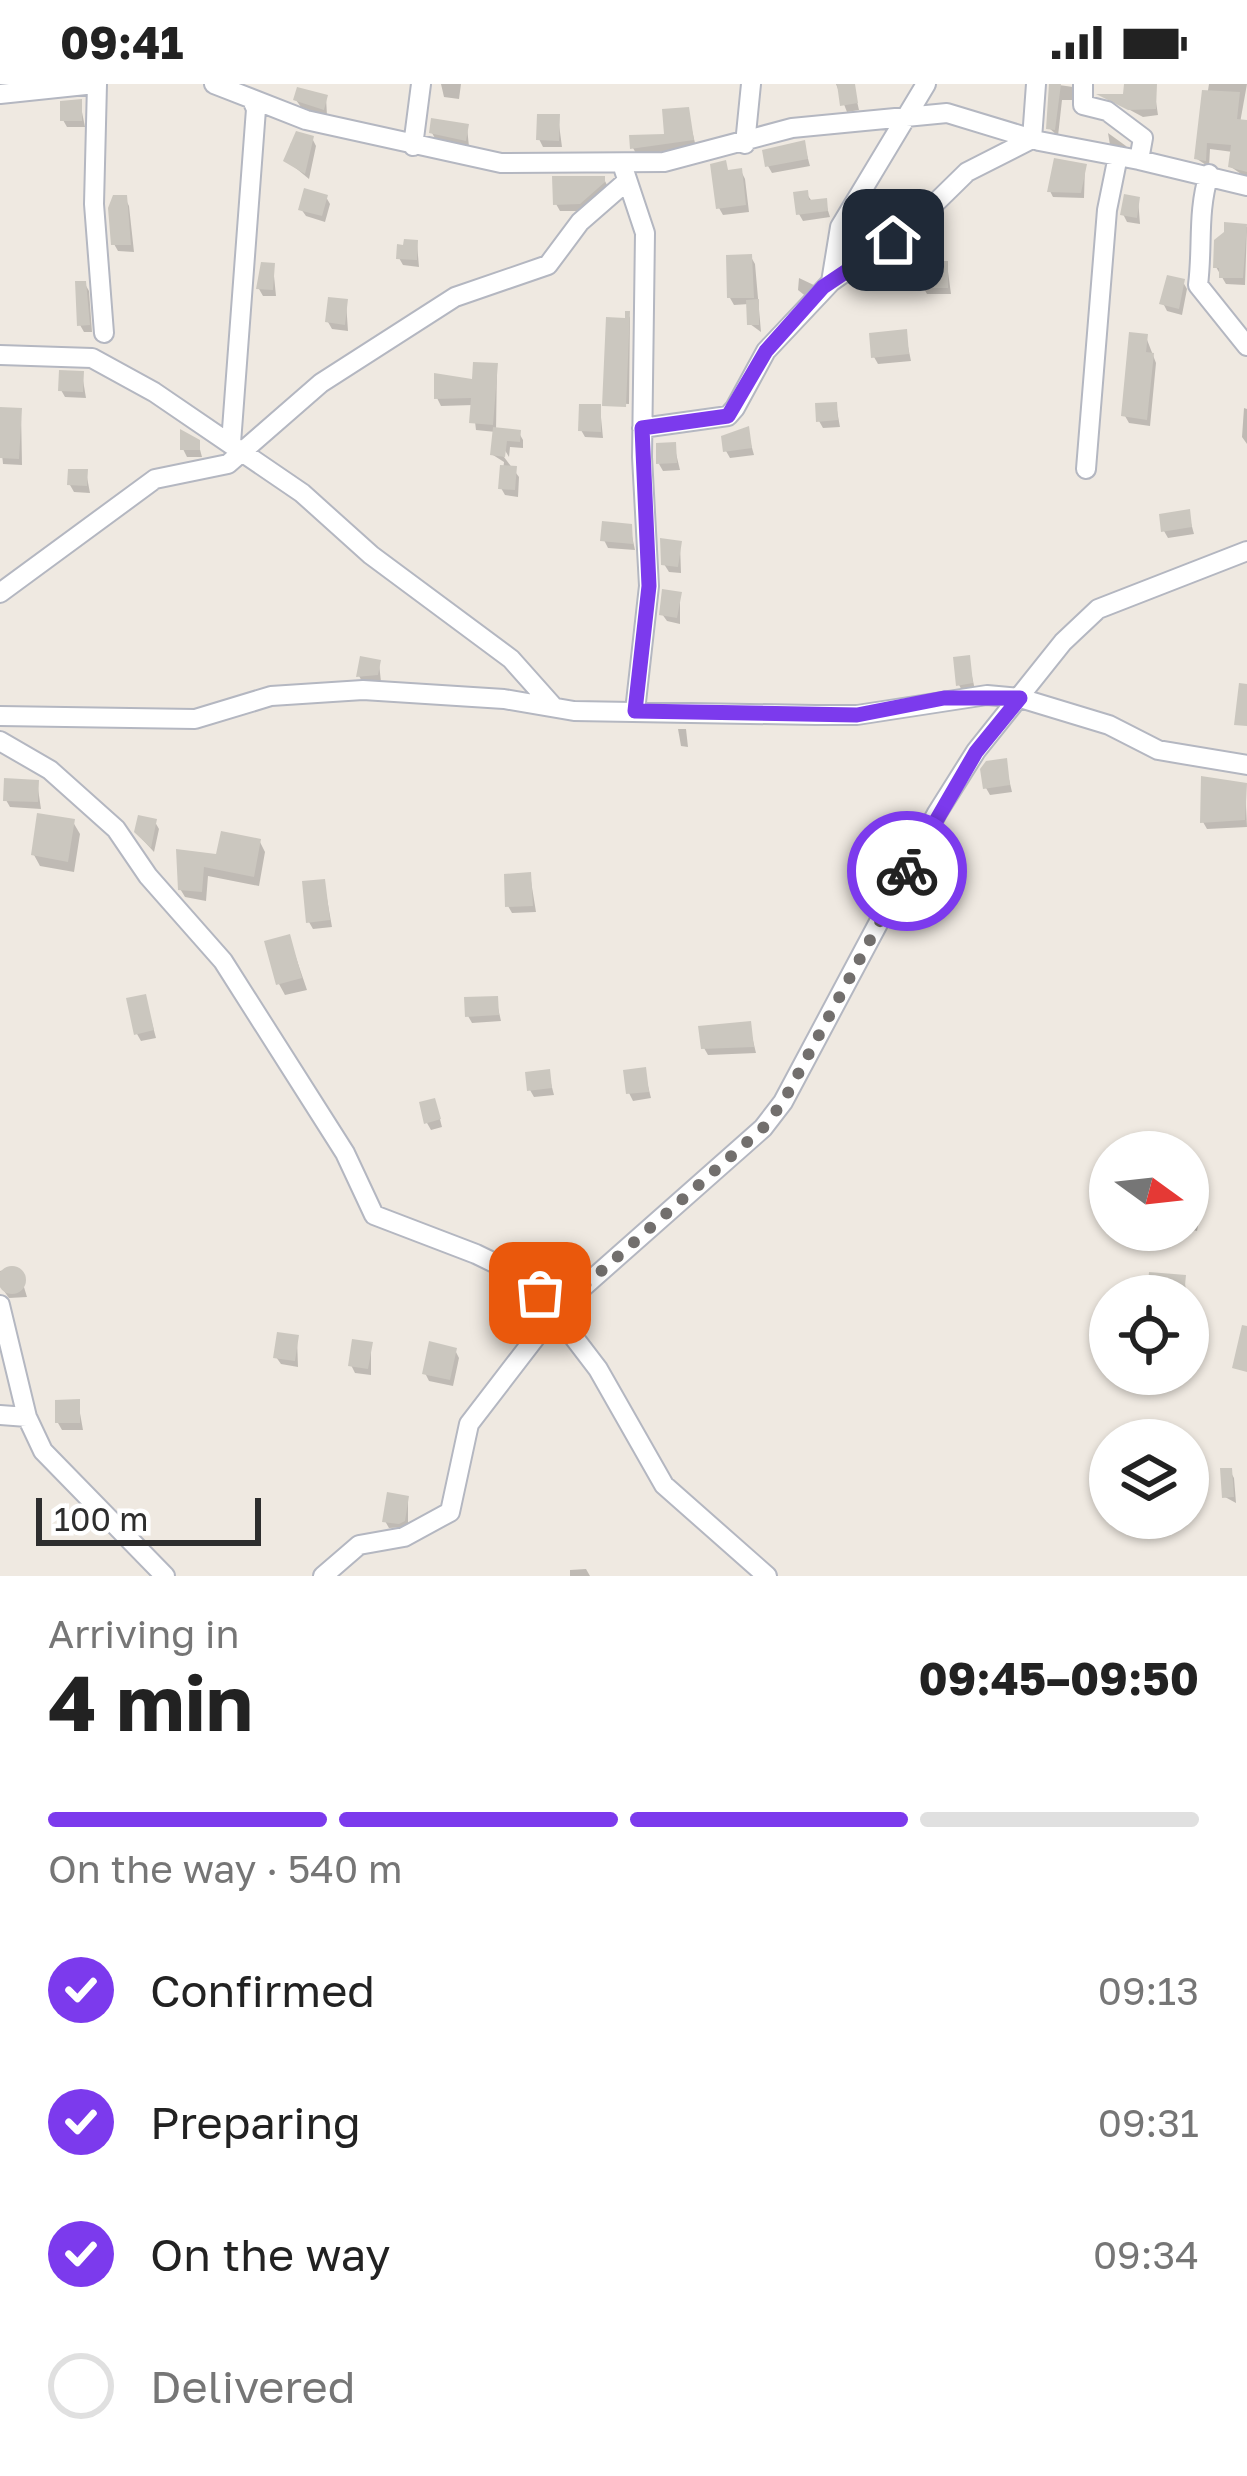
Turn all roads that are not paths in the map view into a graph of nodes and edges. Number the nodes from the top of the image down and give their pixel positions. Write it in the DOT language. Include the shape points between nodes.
graph roads {
  1 [pos="96,84"];
  2 [pos="214,84"];
  3 [pos="421,84"];
  4 [pos="751,84"];
  5 [pos="926,84"];
  6 [pos="1036,84"];
  7 [pos="1083,84"];
  8 [pos="0,94"];
  9 [pos="252,100"];
  10 [pos="905,117"];
  11 [pos="1032,139"];
  12 [pos="745,144"];
  13 [pos="413,146"];
  14 [pos="1118,156"];
  15 [pos="1139,160"];
  16 [pos="625,173"];
  17 [pos="1209,174"];
  18 [pos="1247,186"];
  19 [pos="831,281"];
  20 [pos="104,333"];
  21 [pos="1247,346"];
  22 [pos="0,355"];
  23 [pos="642,428"];
  24 [pos="238,448"];
  25 [pos="1086,469"];
  26 [pos="1247,551"];
  27 [pos="0,592"];
  28 [pos="1020,698"];
  29 [pos="553,705"];
  30 [pos="635,711"];
  31 [pos="0,716"];
  32 [pos="0,741"];
  33 [pos="1247,765"];
  34 [pos="0,1306"];
  35 [pos="555,1312"];
  36 [pos="0,1415"];
  37 [pos="27,1417"];
  38 [pos="165,1576"];
  39 [pos="323,1576"];
  40 [pos="767,1576"];
  1 -- 8 [label="street"];
  1 -- 20 [label="street"];
  2 -- 9 [label="street"];
  3 -- 13 [label="street"];
  4 -- 12 [label="street"];
  5 -- 10 [label="street"];
  6 -- 11 [label="street"];
  7 -- 15 [label="street" via="1084,105 1144,138"];
  9 -- 13 [label="street"];
  9 -- 24 [label="street"];
  10 -- 11 [label="street" via="946,113"];
  10 -- 12 [label="street" via="792,128"];
  10 -- 19 [label="street" via="840,227"];
  11 -- 14 [label="street"];
  11 -- 19 [label="street" via="967,172 905,230"];
  12 -- 16 [label="street"];
  13 -- 16 [label="street" via="501,164"];
  14 -- 15 [label="street"];
  14 -- 25 [label="street"];
  15 -- 17 [label="street"];
  16 -- 23 [label="street" via="645,233"];
  16 -- 24 [label="street" via="548,265 455,297"];
  17 -- 18 [label="street"];
  17 -- 21 [label="street" via="1198,285"];
  19 -- 23 [label="street" via="766,351 728,416"];
  22 -- 24 [label="street" via="92,358"];
  23 -- 30 [label="street" via="649,586"];
  24 -- 27 [label="street" via="228,464 155,479"];
  24 -- 29 [label="street" via="512,659"];
  26 -- 28 [label="street" via="1098,609"];
  28 -- 30 [label="street" via="944,698 857,715"];
  28 -- 33 [label="street" via="1109,724 1158,750"];
  28 -- 35 [label="street" via="937,813 783,1102"];
  29 -- 30 [label="street"];
  29 -- 31 [label="street" via="363,690 271,696 195,719"];
  32 -- 35 [label="street" via="50,770 116,829 223,961 345,1153 374,1215 519,1275"];
  34 -- 37 [label="street"];
  35 -- 39 [label="street" via="469,1424 450,1512 404,1538 358,1545"];
  35 -- 40 [label="street" via="664,1485"];
  36 -- 37 [label="street"];
  37 -- 38 [label="street" via="66,1478"];
}
